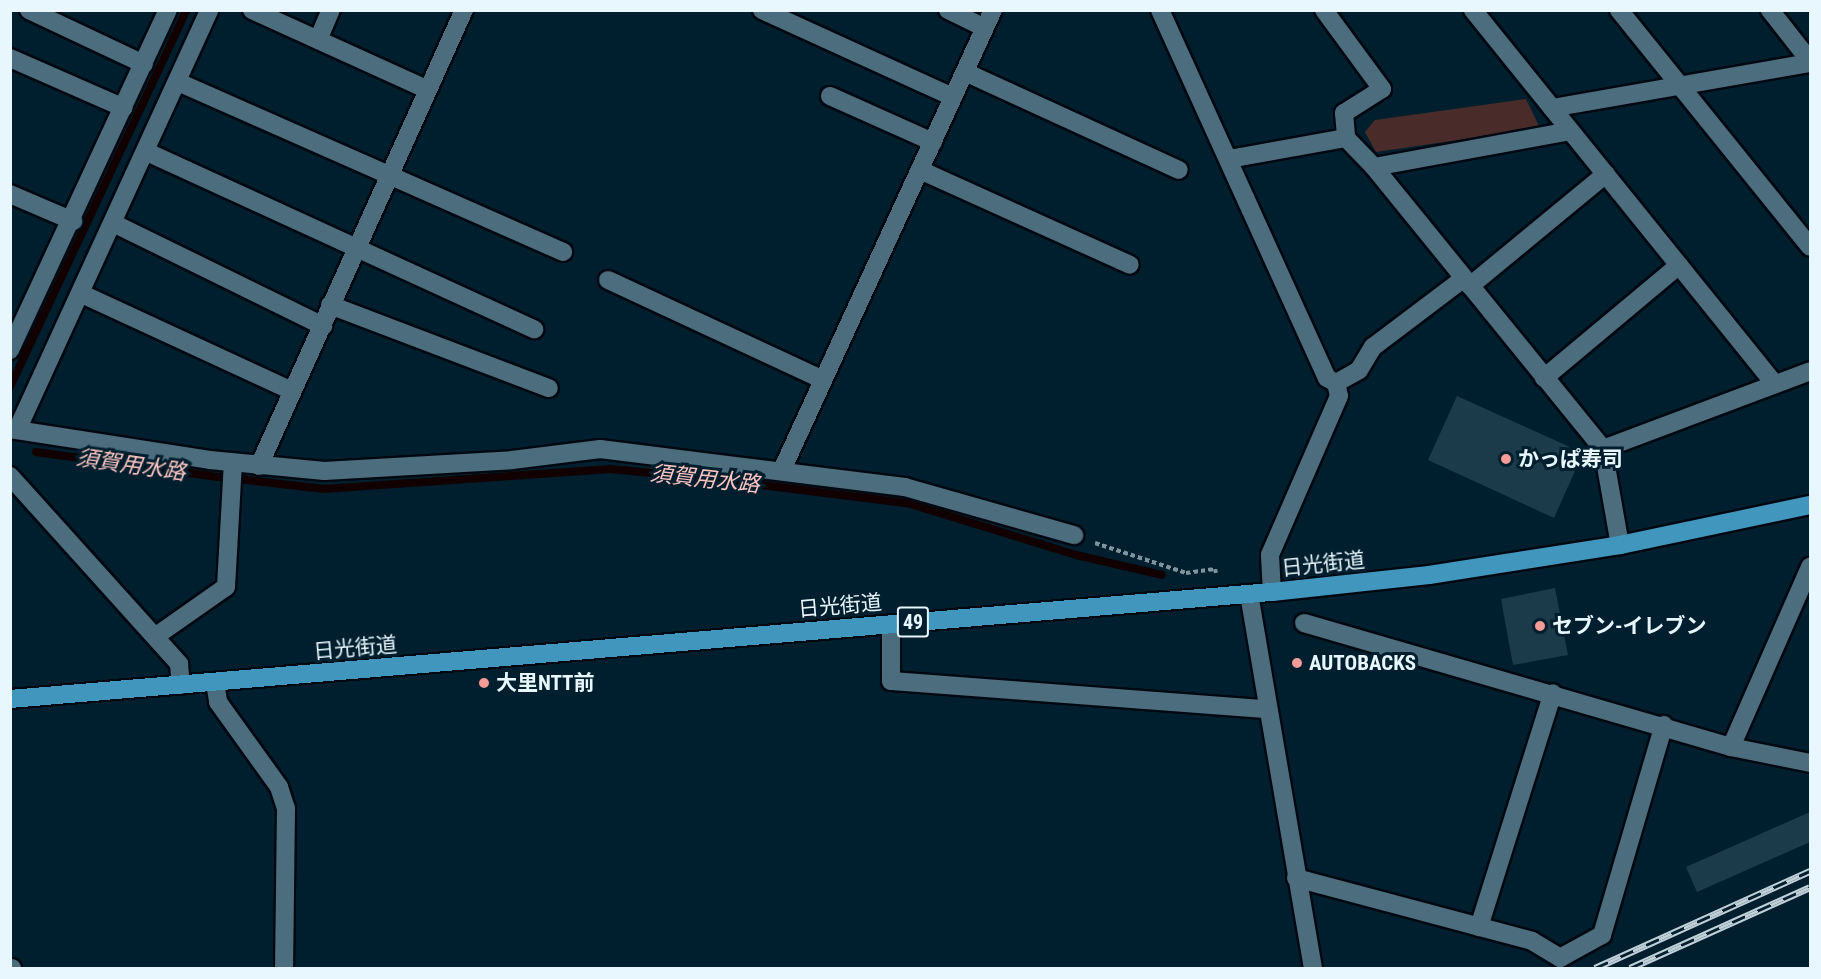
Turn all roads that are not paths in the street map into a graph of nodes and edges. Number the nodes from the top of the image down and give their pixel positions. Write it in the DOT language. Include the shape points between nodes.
graph roads {
  1 [pos="29,10"];
  2 [pos="168,10"];
  3 [pos="209,10"];
  4 [pos="252,10"];
  5 [pos="331,10"];
  6 [pos="464,10"];
  7 [pos="762,10"];
  8 [pos="948,10"];
  9 [pos="993,10"];
  10 [pos="1160,10"];
  11 [pos="1324,10"];
  12 [pos="1473,10"];
  13 [pos="1619,10"];
  14 [pos="1770,10"];
  15 [pos="985,28"];
  16 [pos="318,40"];
  17 [pos="10,58"];
  18 [pos="1810,62"];
  19 [pos="144,64"];
  20 [pos="965,72"];
  21 [pos="178,82"];
  22 [pos="1678,83"];
  23 [pos="428,90"];
  24 [pos="830,96"];
  25 [pos="953,97"];
  26 [pos="124,108"];
  27 [pos="1552,108"];
  28 [pos="1570,130"];
  29 [pos="1346,138"];
  30 [pos="933,142"];
  31 [pos="147,152"];
  32 [pos="1229,159"];
  33 [pos="1374,167"];
  34 [pos="920,170"];
  35 [pos="1179,170"];
  36 [pos="1606,174"];
  37 [pos="389,178"];
  38 [pos="10,194"];
  39 [pos="73,221"];
  40 [pos="115,224"];
  41 [pos="1810,247"];
  42 [pos="357,250"];
  43 [pos="563,252"];
  44 [pos="1131,265"];
  45 [pos="1679,266"];
  46 [pos="608,280"];
  47 [pos="1466,283"];
  48 [pos="82,294"];
  49 [pos="330,304"];
  50 [pos="18,313"];
  51 [pos="323,326"];
  52 [pos="534,329"];
  53 [pos="10,350"];
  54 [pos="1810,371"];
  55 [pos="1544,378"];
  56 [pos="823,380"];
  57 [pos="1336,382"];
  58 [pos="1775,384"];
  59 [pos="549,388"];
  60 [pos="292,391"];
  61 [pos="14,429"];
  62 [pos="1603,449"];
  63 [pos="233,463"];
  64 [pos="259,466"];
  65 [pos="782,470"];
  66 [pos="10,476"];
  67 [pos="1810,505"];
  68 [pos="1074,536"];
  69 [pos="1620,545"];
  70 [pos="1810,567"];
  71 [pos="1272,592"];
  72 [pos="1249,594"];
  73 [pos="1304,623"];
  74 [pos="891,624"];
  75 [pos="156,636"];
  76 [pos="215,682"];
  77 [pos="181,685"];
  78 [pos="1553,693"];
  79 [pos="10,699"];
  80 [pos="1266,710"];
  81 [pos="1664,725"];
  82 [pos="1731,747"];
  83 [pos="1810,763"];
  84 [pos="1296,878"];
  85 [pos="1479,927"];
  86 [pos="284,969"];
  87 [pos="1313,969"];
  1 -- 19 [label="street"];
  2 -- 19 [label="street"];
  3 -- 21 [label="street"];
  4 -- 16 [label="street"];
  5 -- 16 [label="street"];
  6 -- 23 [label="street"];
  7 -- 25 [label="street"];
  8 -- 15 [label="street"];
  9 -- 15 [label="street"];
  10 -- 32 [label="street"];
  11 -- 29 [label="street" via="1382,89 1344,113"];
  12 -- 27 [label="street"];
  13 -- 22 [label="street"];
  14 -- 18 [label="street"];
  15 -- 20 [label="street"];
  16 -- 23 [label="street"];
  17 -- 26 [label="street"];
  18 -- 22 [label="street"];
  19 -- 26 [label="street"];
  20 -- 25 [label="street"];
  20 -- 35 [label="street"];
  21 -- 31 [label="street"];
  21 -- 37 [label="street"];
  22 -- 27 [label="street"];
  22 -- 41 [label="street"];
  23 -- 37 [label="street"];
  24 -- 30 [label="street"];
  25 -- 30 [label="street"];
  26 -- 39 [label="street"];
  27 -- 28 [label="street"];
  28 -- 33 [label="street"];
  28 -- 36 [label="street"];
  29 -- 32 [label="street"];
  29 -- 33 [label="street"];
  30 -- 34 [label="street"];
  31 -- 40 [label="street"];
  31 -- 42 [label="street"];
  32 -- 57 [label="street" via="1327,378"];
  33 -- 47 [label="street"];
  34 -- 44 [label="street"];
  34 -- 56 [label="street"];
  36 -- 45 [label="street"];
  36 -- 47 [label="street"];
  37 -- 42 [label="street"];
  37 -- 43 [label="street"];
  38 -- 39 [label="street"];
  39 -- 50 [label="street"];
  40 -- 48 [label="street"];
  40 -- 51 [label="street"];
  42 -- 49 [label="street"];
  42 -- 52 [label="street"];
  45 -- 55 [label="street"];
  45 -- 58 [label="street"];
  46 -- 56 [label="street"];
  47 -- 55 [label="street"];
  47 -- 57 [label="street" via="1373,347 1359,370"];
  48 -- 60 [label="street"];
  48 -- 61 [label="street"];
  49 -- 51 [label="street"];
  49 -- 59 [label="street"];
  50 -- 53 [label="street"];
  51 -- 60 [label="street"];
  54 -- 58 [label="street"];
  55 -- 62 [label="street"];
  56 -- 65 [label="street"];
  57 -- 71 [label="street" via="1340,396 1270,555"];
  58 -- 62 [label="street"];
  60 -- 64 [label="street"];
  61 -- 63 [label="street"];
  62 -- 69 [label="street"];
  63 -- 64 [label="street"];
  63 -- 75 [label="street" via="226,587"];
  64 -- 65 [label="street" via="324,471 512,460 600,449"];
  65 -- 68 [label="street" via="904,487"];
  66 -- 75 [label="street"];
  67 -- 69 [label="main road, 日光街道 / 49"];
  69 -- 71 [label="main road, 日光街道 / 49" via="1429,574"];
  70 -- 82 [label="street"];
  71 -- 72 [label="main road, 日光街道 / 49"];
  72 -- 74 [label="main road, 日光街道 / 49"];
  72 -- 80 [label="street"];
  73 -- 78 [label="street"];
  74 -- 76 [label="main road, 日光街道 / 49"];
  74 -- 80 [label="street" via="891,681"];
  75 -- 77 [label="street" via="179,664"];
  76 -- 77 [label="main road, 日光街道 / 49"];
  76 -- 86 [label="street" via="218,702 279,787 286,808"];
  77 -- 79 [label="main road, 日光街道 / 49"];
  78 -- 81 [label="street"];
  78 -- 85 [label="street"];
  80 -- 84 [label="street"];
  81 -- 82 [label="street"];
  81 -- 85 [label="street" via="1602,935 1560,958 1532,941"];
  82 -- 83 [label="street"];
  84 -- 85 [label="street"];
  84 -- 87 [label="street"];
}
